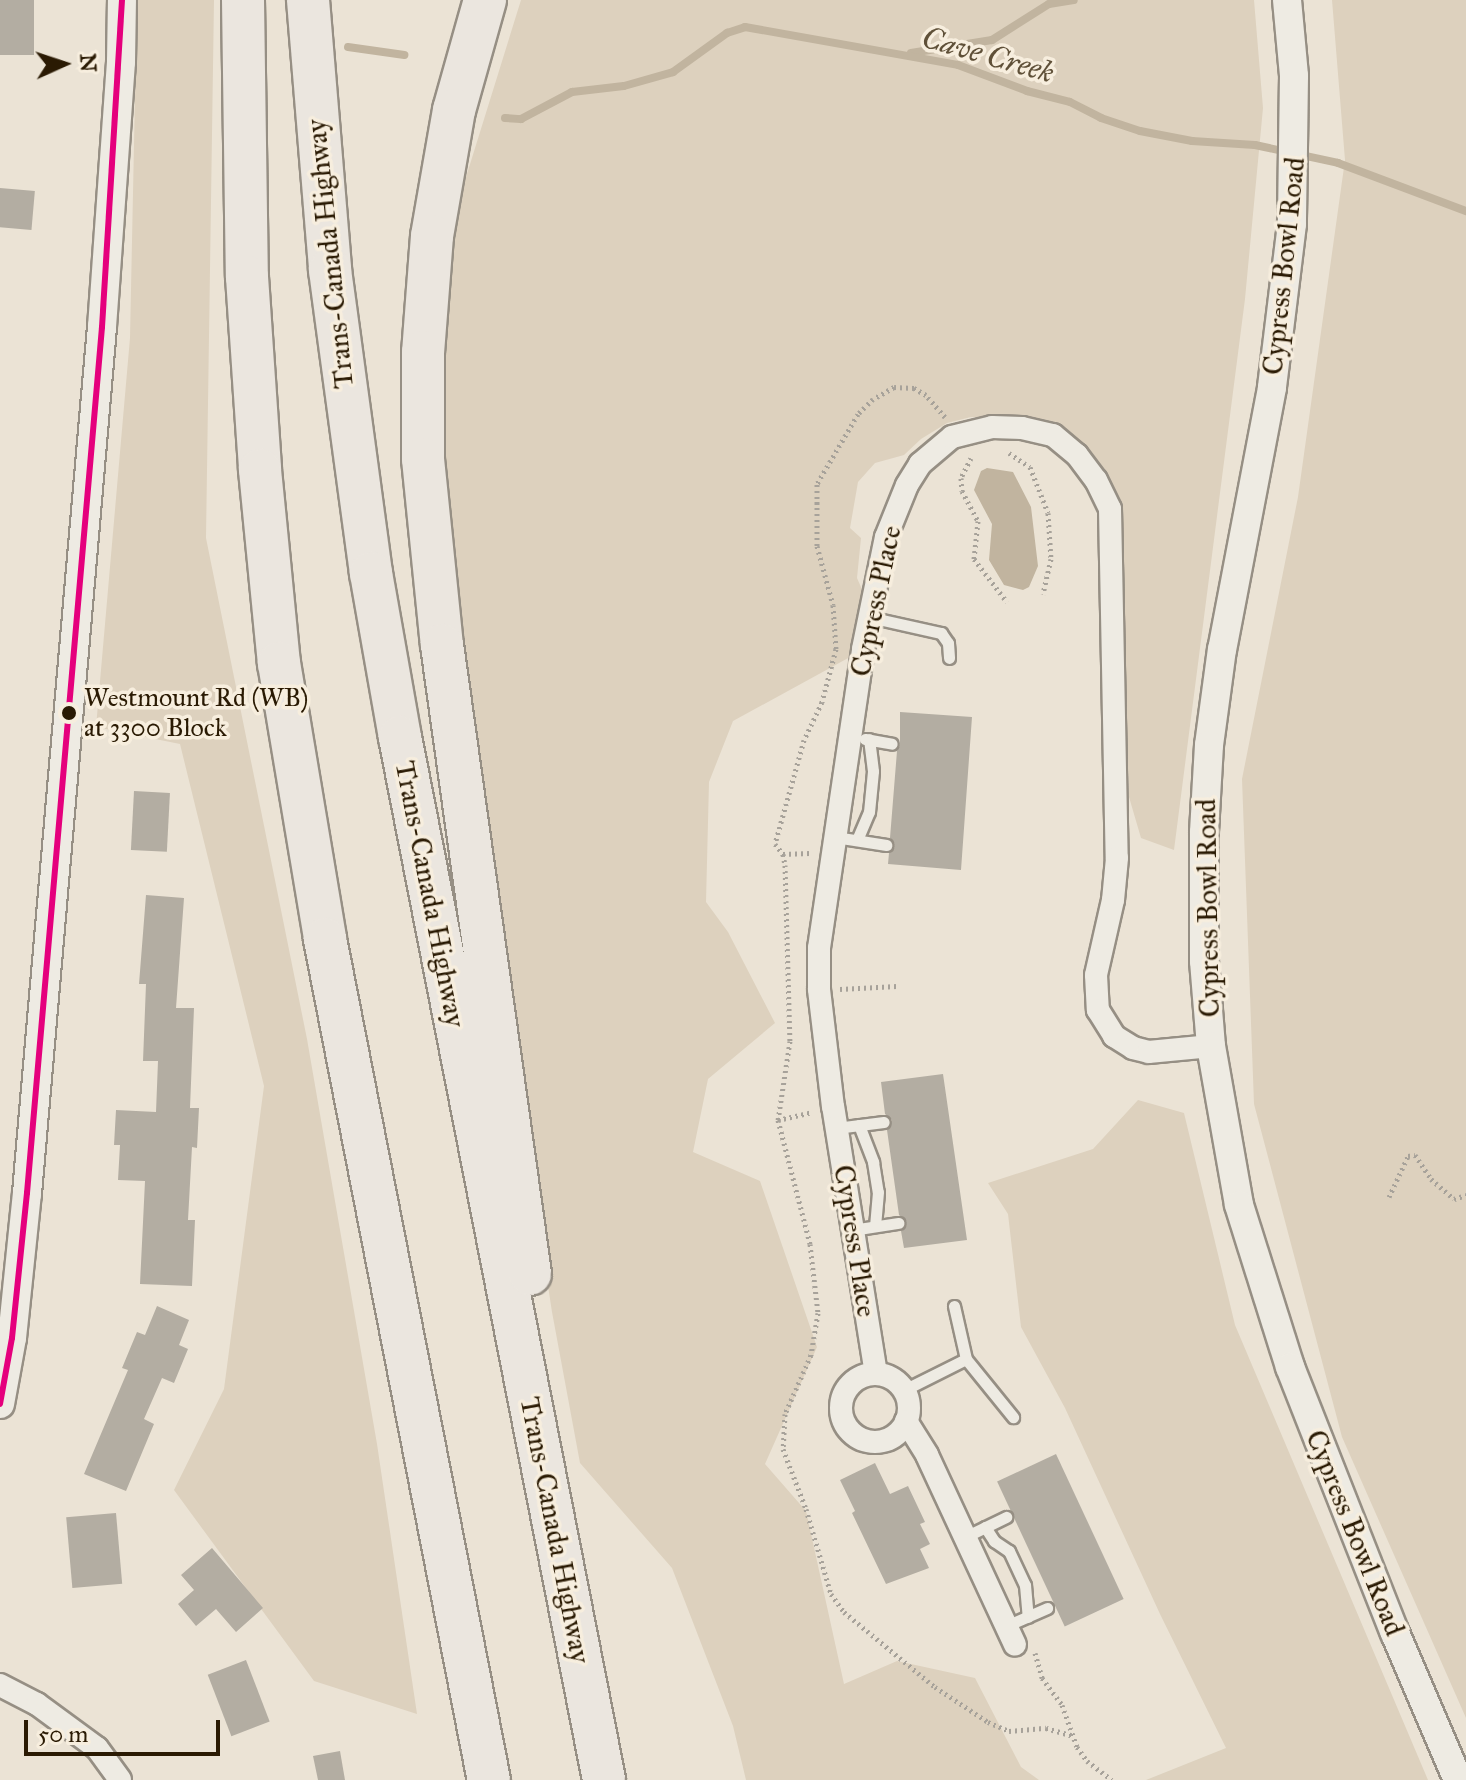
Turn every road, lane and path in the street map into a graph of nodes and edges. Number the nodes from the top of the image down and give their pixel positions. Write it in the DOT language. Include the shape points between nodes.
graph roads {
  1 [pos="122,0"];
  2 [pos="243,0"];
  3 [pos="308,0"];
  4 [pos="485,0"];
  5 [pos="1287,0"];
  6 [pos="952,437"];
  7 [pos="1004,450"];
  8 [pos="975,453"];
  9 [pos="1043,594"];
  10 [pos="1007,602"];
  11 [pos="869,617"];
  12 [pos="949,658"];
  13 [pos="859,738"];
  14 [pos="892,744"];
  15 [pos="846,838"];
  16 [pos="886,845"];
  17 [pos="897,986"];
  18 [pos="819,989"];
  19 [pos="1211,1046"];
  20 [pos="835,1118"];
  21 [pos="778,1120"];
  22 [pos="884,1122"];
  23 [pos="859,1125"];
  24 [pos="1466,1195"];
  25 [pos="1389,1197"];
  26 [pos="898,1223"];
  27 [pos="875,1226"];
  28 [pos="852,1230"];
  29 [pos="954,1306"];
  30 [pos="966,1359"];
  31 [pos="876,1374"];
  32 [pos="904,1390"];
  33 [pos="0,1404"];
  34 [pos="1013,1417"];
  35 [pos="906,1421"];
  36 [pos="1006,1517"];
  37 [pos="553,1518"];
  38 [pos="975,1532"];
  39 [pos="1047,1608"];
  40 [pos="1028,1617"];
  41 [pos="1011,1635"];
  42 [pos="0,1685"];
  43 [pos="1074,1736"];
  44 [pos="120,1780"];
  45 [pos="489,1780"];
  46 [pos="604,1780"];
  47 [pos="1112,1780"];
  48 [pos="1458,1780"];
  1 -- 33 [label="street" via="102,327 30,1161"];
  2 -- 45 [label="highway" via="247,277 279,663 325,939"];
  3 -- 37 [label="highway, Trans-Canada Highway" via="330,270 371,573"];
  4 -- 37 [label="highway" via="454,110 432,236 423,352 423,459 442,645 526,1229"];
  5 -- 19 [label="street, Cypress Bowl Road" via="1294,76 1292,224 1272,388 1209,745 1204,961"];
  6 -- 11 [label="street, Cypress Place" via="920,464 895,509"];
  6 -- 19 [label="street, Cypress Place" via="992,427 1053,435 1077,455 1110,509 1117,858 1096,975 1098,1010 1114,1036 1142,1051"];
  6 -- 21 [label="path" via="948,421 926,395 907,386 894,387 858,414 817,484 817,546 833,605 836,649 775,844 785,865 790,1041"];
  7 -- 9 [label="path" via="1030,467 1044,498 1051,545"];
  8 -- 10 [label="path" via="961,478 978,521 974,559"];
  11 -- 12 [label="lane" via="941,633"];
  11 -- 13 [label="street, Cypress Place"];
  13 -- 14 [label="lane"];
  13 -- 15 [label="street, Cypress Place"];
  15 -- 16 [label="lane"];
  15 -- 18 [label="street, Cypress Place" via="819,948"];
  17 -- 18 [label="path"];
  18 -- 20 [label="street, Cypress Place"];
  19 -- 48 [label="street, Cypress Bowl Road" via="1239,1205 1286,1353 1357,1541"];
  20 -- 21 [label="path"];
  20 -- 23 [label="lane"];
  20 -- 28 [label="street, Cypress Place"];
  21 -- 43 [label="path" via="810,1244 818,1313 811,1355 785,1414 783,1449 831,1594 861,1629 988,1722 1009,1731 1046,1728"];
  22 -- 23 [label="lane"];
  23 -- 27 [label="lane" via="878,1192"];
  24 -- 25 [label="path" via="1454,1199 1415,1155 1408,1156"];
  26 -- 27 [label="lane"];
  27 -- 28 [label="lane"];
  28 -- 31 [label="street, Cypress Place"];
  29 -- 30 [label="lane"];
  30 -- 32 [label="lane"];
  30 -- 34 [label="lane"];
  31 -- 32 [label="street"];
  31 -- 35 [label="street" via="862,1376 846,1390 841,1409 848,1428 864,1440 884,1441"];
  32 -- 35 [label="street" via="909,1401"];
  35 -- 38 [label="street"];
  36 -- 38 [label="lane"];
  37 -- 46 [label="highway, Trans-Canada Highway"];
  38 -- 40 [label="lane" via="1009,1551 1025,1585"];
  38 -- 41 [label="street"];
  39 -- 40 [label="lane"];
  40 -- 41 [label="lane"];
  41 -- 43 [label="path" via="1033,1646 1042,1678 1062,1705"];
  42 -- 44 [label="street" via="37,1704 97,1748"];
  43 -- 47 [label="path" via="1087,1761"];
}
